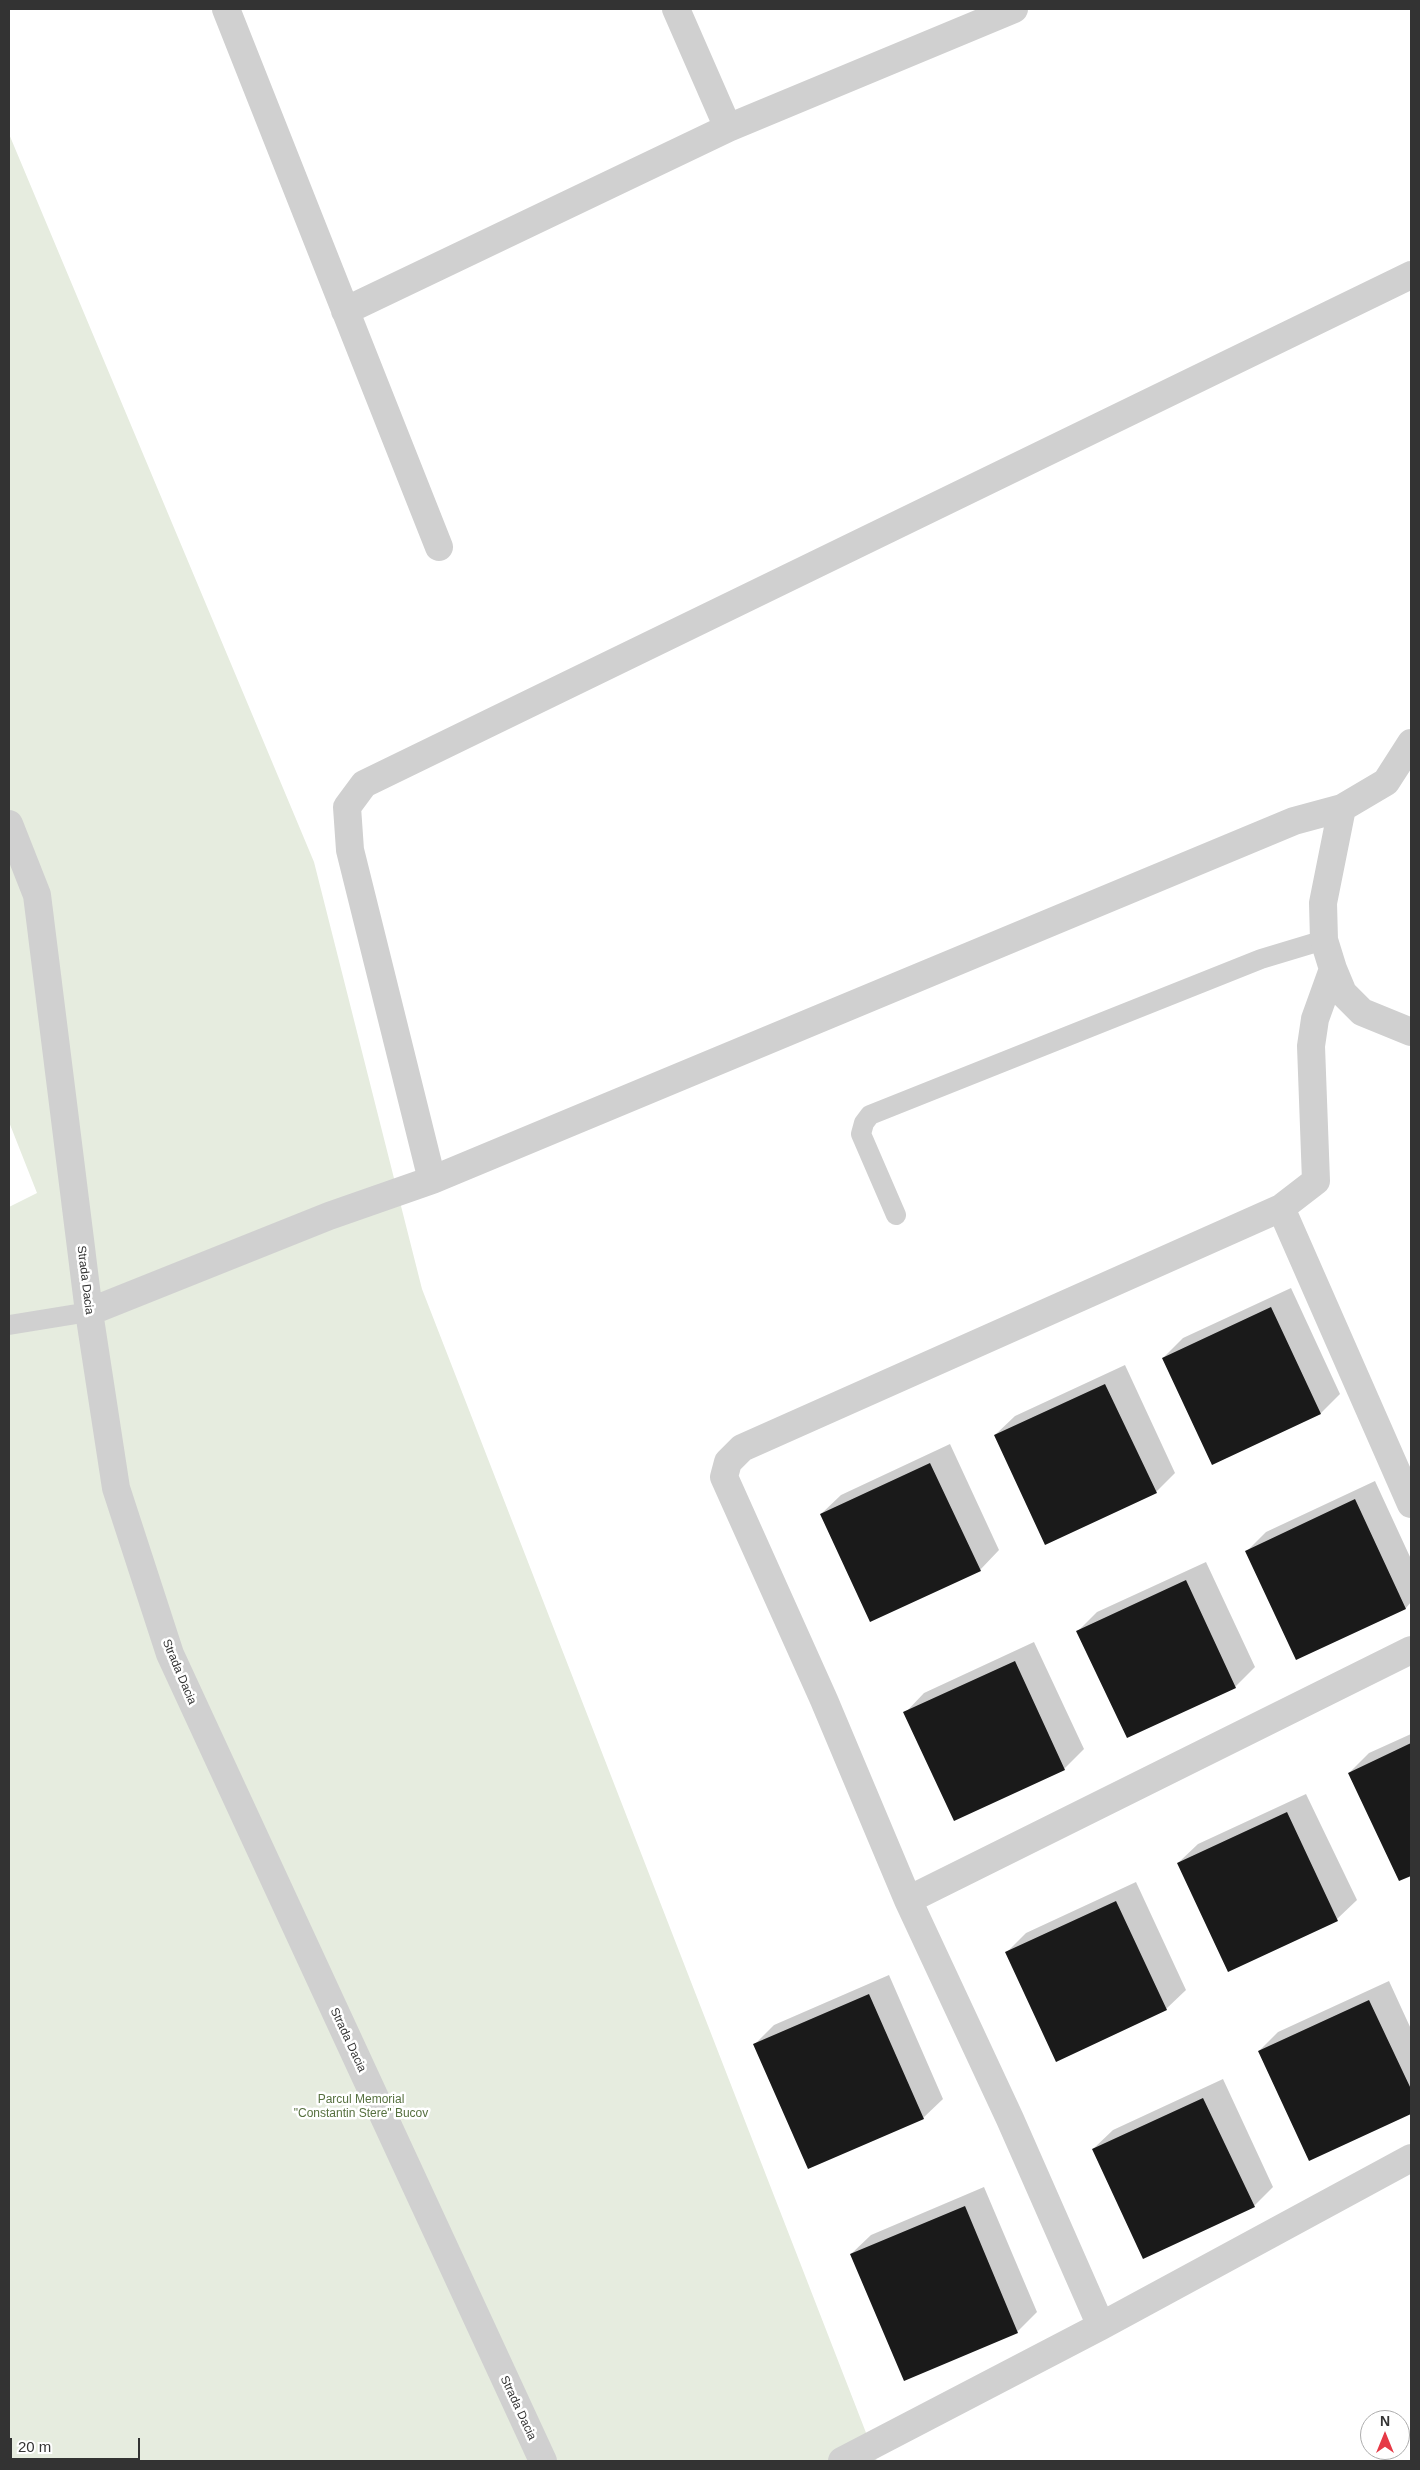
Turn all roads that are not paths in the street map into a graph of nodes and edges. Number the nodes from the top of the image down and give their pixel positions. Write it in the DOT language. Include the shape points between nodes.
graph roads {
  1 [pos="226,9"];
  2 [pos="676,9"];
  3 [pos="1014,9"];
  4 [pos="728,128"];
  5 [pos="1411,275"];
  6 [pos="345,311"];
  7 [pos="439,547"];
  8 [pos="1411,743"];
  9 [pos="1342,808"];
  10 [pos="9,824"];
  11 [pos="1324,940"];
  12 [pos="1333,969"];
  13 [pos="1411,1032"];
  14 [pos="432,1180"];
  15 [pos="1281,1208"];
  16 [pos="896,1215"];
  17 [pos="89,1312"];
  18 [pos="9,1325"];
  19 [pos="1411,1504"];
  20 [pos="1411,1650"];
  21 [pos="908,1900"];
  22 [pos="1411,2158"];
  23 [pos="1101,2326"];
  24 [pos="543,2461"];
  25 [pos="842,2461"];
  1 -- 6 [label="street"];
  2 -- 4 [label="street"];
  3 -- 4 [label="street"];
  4 -- 6 [label="street"];
  5 -- 14 [label="street" via="364,784 347,807 350,850"];
  6 -- 7 [label="street"];
  8 -- 9 [label="street" via="1386,782"];
  9 -- 11 [label="street" via="1322,903"];
  9 -- 14 [label="street" via="1294,821"];
  10 -- 17 [label="street, Strada Dacia" via="37,895"];
  11 -- 12 [label="street"];
  11 -- 16 [label="lane" via="1261,959 870,1115 861,1134"];
  12 -- 13 [label="street" via="1343,993 1362,1012"];
  12 -- 15 [label="street" via="1315,1019 1311,1046 1316,1181"];
  14 -- 17 [label="street" via="329,1216"];
  15 -- 19 [label="street"];
  15 -- 21 [label="street" via="742,1448 728,1462 724,1476 824,1700"];
  17 -- 18 [label="lane"];
  17 -- 24 [label="street, Strada Dacia" via="116,1488 170,1654"];
  20 -- 21 [label="street"];
  21 -- 23 [label="street" via="1010,2118"];
  22 -- 23 [label="street"];
  23 -- 25 [label="street"];
}
